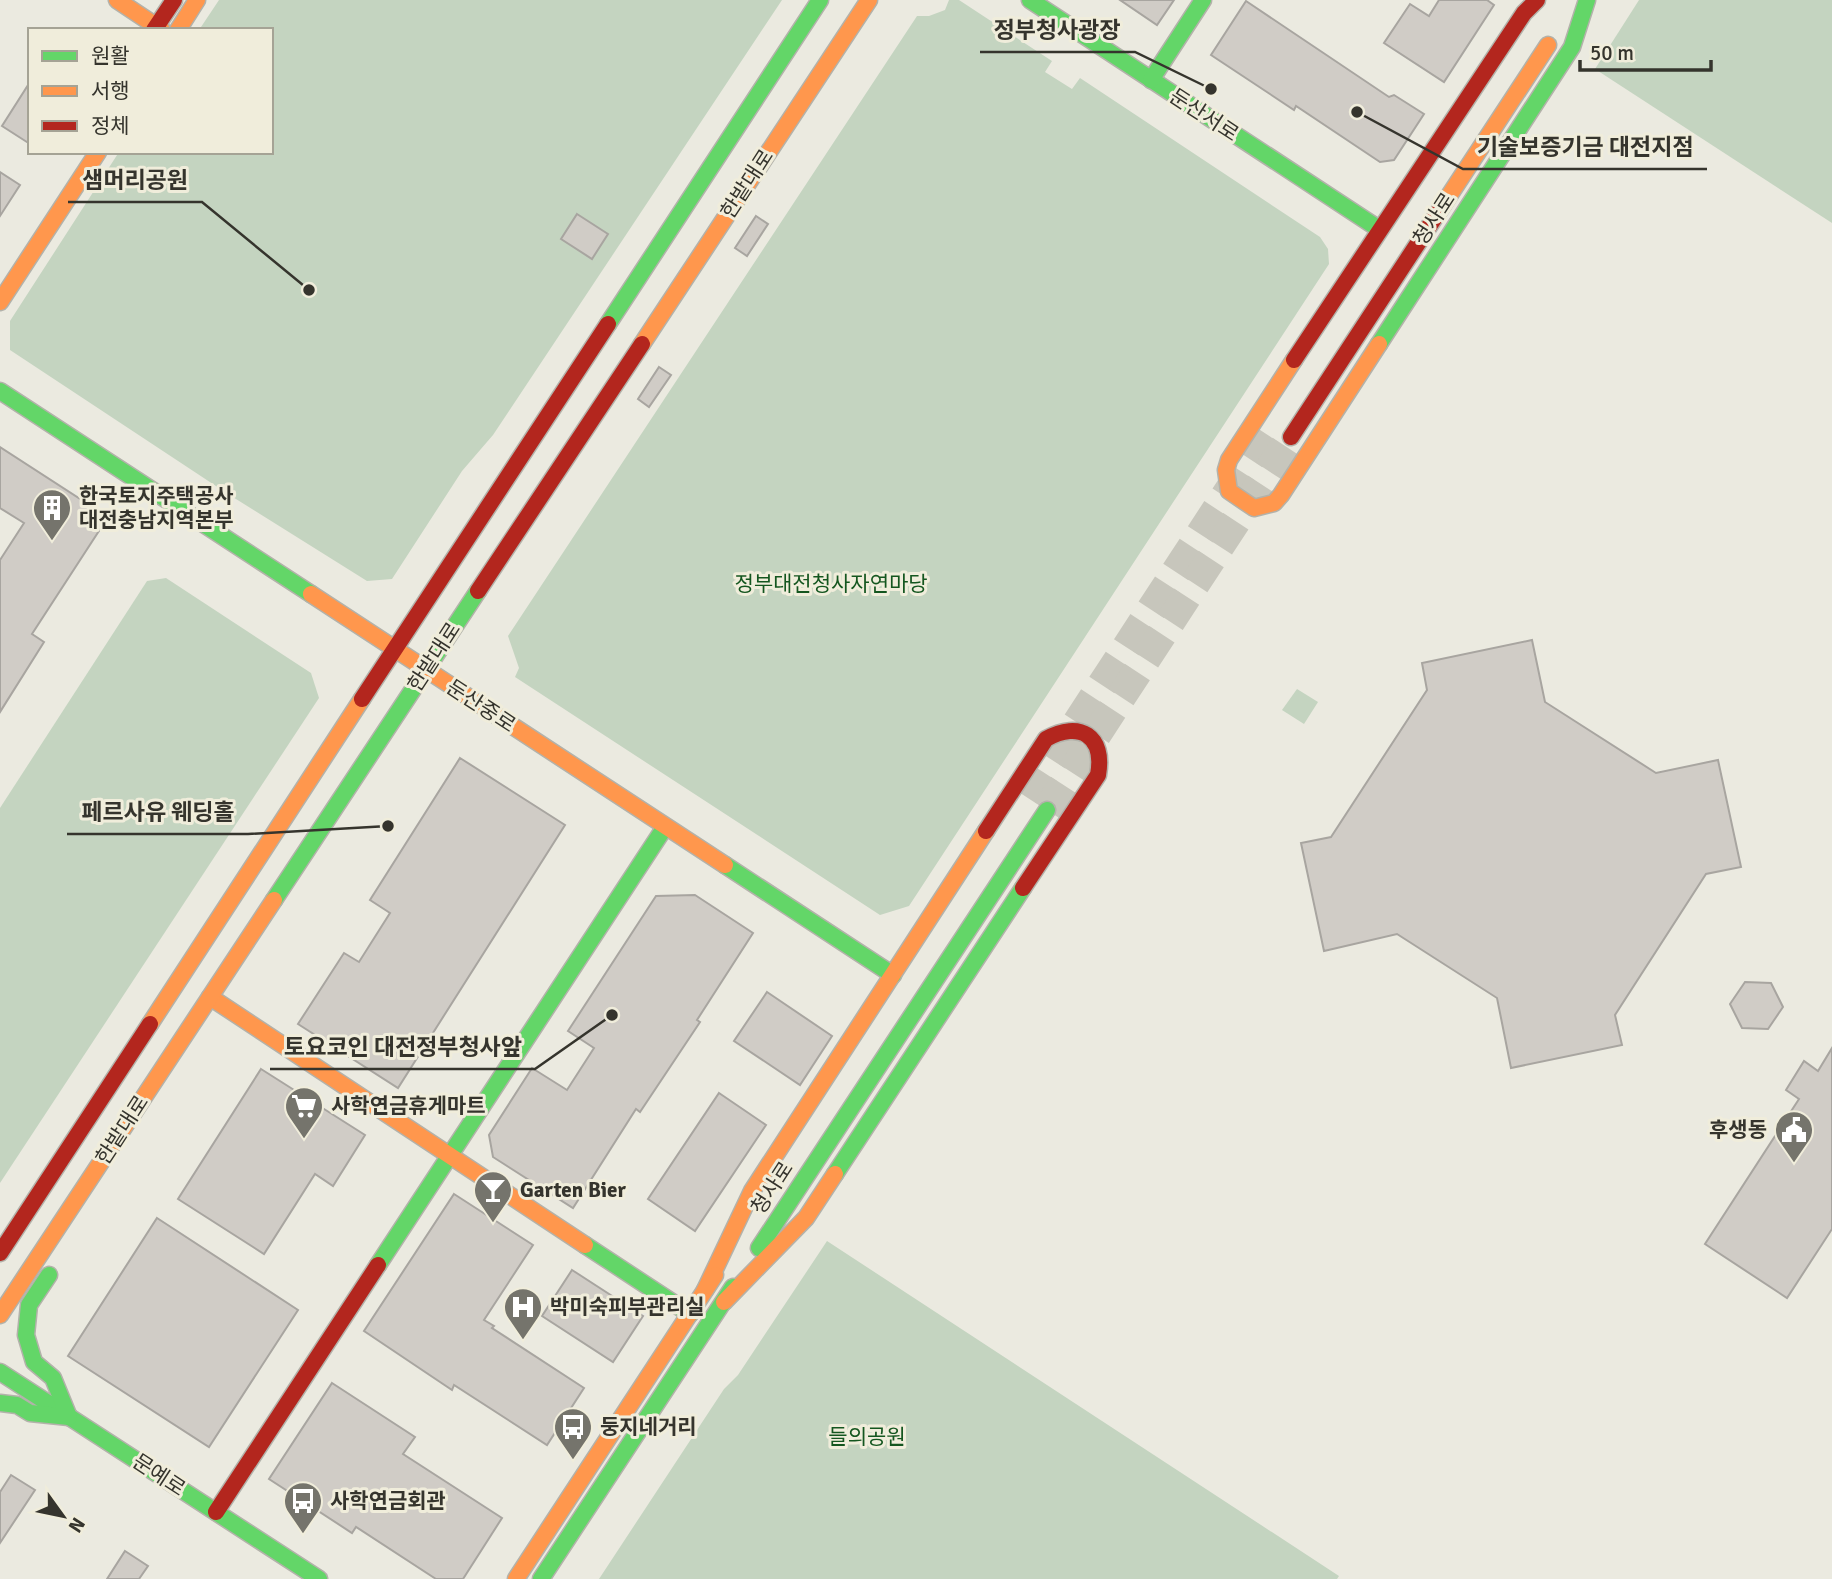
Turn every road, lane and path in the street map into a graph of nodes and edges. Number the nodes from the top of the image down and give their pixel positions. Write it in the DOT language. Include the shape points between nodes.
graph roads {
  1 [pos="117,0"];
  2 [pos="174,0"];
  3 [pos="197,0"];
  4 [pos="820,0"];
  5 [pos="869,0"];
  6 [pos="1030,0"];
  7 [pos="1203,0"];
  8 [pos="1537,0"];
  9 [pos="1550,0"];
  10 [pos="1577,0"];
  11 [pos="1587,0"];
  12 [pos="157,28"];
  13 [pos="159,28"];
  14 [pos="179,28"];
  15 [pos="1151,80"];
  16 [pos="97,154"];
  17 [pos="1415,207"];
  18 [pos="1379,229"];
  19 [pos="0,302"];
  20 [pos="0,391"];
  21 [pos="1291,437"];
  22 [pos="395,650"];
  23 [pos="426,670"];
  24 [pos="1046,810"];
  25 [pos="665,827"];
  26 [pos="900,978"];
  27 [pos="210,997"];
  28 [pos="450,1156"];
  29 [pos="43,1249"];
  30 [pos="0,1254"];
  31 [pos="723,1302"];
  32 [pos="690,1314"];
  33 [pos="0,1315"];
  34 [pos="0,1371"];
  35 [pos="0,1403"];
  36 [pos="69,1417"];
  37 [pos="216,1512"];
  38 [pos="318,1579"];
  39 [pos="516,1579"];
  40 [pos="541,1579"];
  1 -- 12 [label="street"];
  2 -- 13 [label="street"];
  3 -- 14 [label="street"];
  4 -- 22 [label="street, 한밭대로"];
  5 -- 23 [label="street, 한밭대로"];
  6 -- 15 [label="street, 둔산서로"];
  7 -- 15 [label="street"];
  8 -- 18 [label="street"];
  9 -- 17 [label="street, 청사로"];
  10 -- 21 [label="street, 청사로"];
  11 -- 18 [label="street" via="1572,47 1281,495 1274,503 1254,508 1229,491 1229,460"];
  15 -- 18 [label="street, 둔산서로"];
  16 -- 19 [label="street"];
  20 -- 22 [label="street, 둔산중로"];
  22 -- 23 [label="street, 둔산중로"];
  22 -- 30 [label="street, 한밭대로"];
  23 -- 25 [label="street, 둔산중로"];
  23 -- 27 [label="street, 한밭대로"];
  24 -- 31 [label="street, 청사로"];
  25 -- 26 [label="street, 둔산중로"];
  25 -- 28 [label="street"];
  26 -- 31 [label="street" via="1046,739 1064,729 1092,738 1101,755 1098,775 806,1218"];
  26 -- 32 [label="street" via="752,1191"];
  27 -- 28 [label="street"];
  27 -- 29 [label="street, 한밭대로"];
  28 -- 32 [label="street"];
  28 -- 37 [label="street"];
  29 -- 33 [label="street, 한밭대로"];
  29 -- 36 [label="street" via="49,1275 29,1305 26,1335 34,1362 53,1378"];
  31 -- 40 [label="street, 청사로"];
  32 -- 39 [label="street"];
  34 -- 36 [label="street, 문예로"];
  35 -- 36 [label="street" via="30,1413"];
  36 -- 37 [label="street, 문예로"];
  37 -- 38 [label="street, 문예로"];
}
